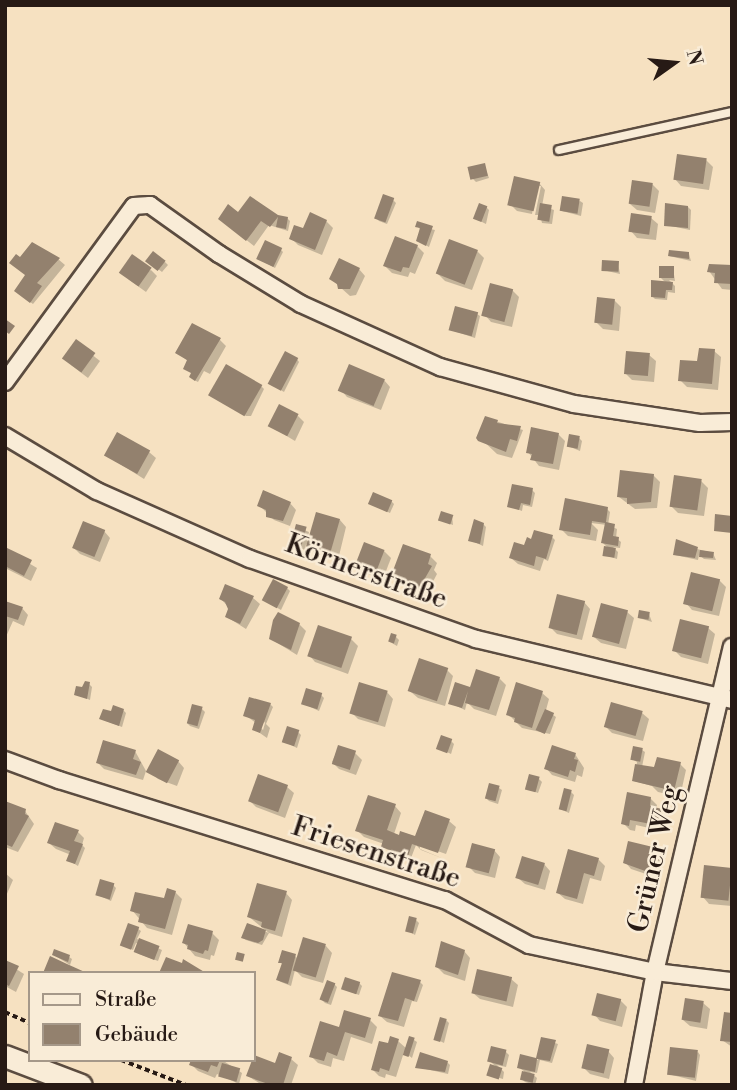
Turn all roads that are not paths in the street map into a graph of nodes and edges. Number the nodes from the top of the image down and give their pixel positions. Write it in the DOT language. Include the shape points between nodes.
graph roads {
  1 [pos="732,112"];
  2 [pos="559,149"];
  3 [pos="5,382"];
  4 [pos="732,422"];
  5 [pos="5,436"];
  6 [pos="732,647"];
  7 [pos="725,699"];
  8 [pos="5,760"];
  9 [pos="655,972"];
  10 [pos="732,981"];
  11 [pos="5,1056"];
  12 [pos="81,1085"];
  13 [pos="634,1085"];
  1 -- 2 [label="lane"];
  3 -- 4 [label="street" via="134,206 150,205 301,304 440,366 574,404 700,423"];
  5 -- 7 [label="street, Körnerstraße" via="97,491 250,559 476,639"];
  6 -- 7 [label="street, Grüner Weg"];
  7 -- 9 [label="street, Grüner Weg"];
  8 -- 9 [label="street, Friesenstraße" via="445,900 529,945"];
  9 -- 10 [label="street, Friesenstraße"];
  9 -- 13 [label="street, Grüner Weg"];
  11 -- 12 [label="street"];
}
